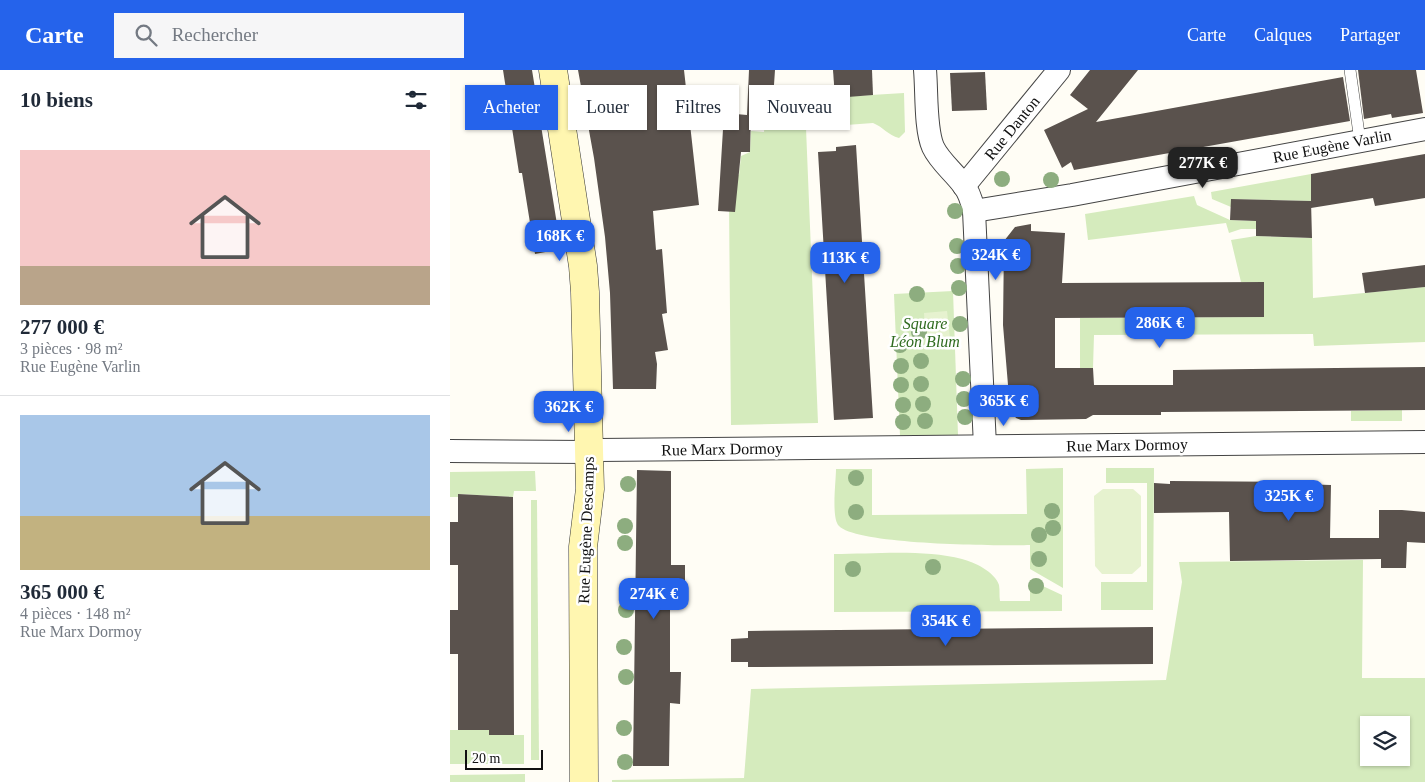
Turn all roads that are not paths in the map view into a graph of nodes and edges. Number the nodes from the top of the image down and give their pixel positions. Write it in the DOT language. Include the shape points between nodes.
graph roads {
  1 [pos="554,70"];
  2 [pos="926,70"];
  3 [pos="1059,70"];
  4 [pos="1350,70"];
  5 [pos="1425,129"];
  6 [pos="1360,141"];
  7 [pos="964,186"];
  8 [pos="974,211"];
  9 [pos="1425,442"];
  10 [pos="985,446"];
  11 [pos="450,451"];
  12 [pos="588,452"];
  13 [pos="584,782"];
  1 -- 12 [label="street, Rue Eugène Descamps" via="583,266"];
  2 -- 7 [label="street" via="930,137 939,157"];
  3 -- 7 [label="street, Rue Danton"];
  4 -- 6 [label="lane"];
  5 -- 6 [label="street, Rue Eugène Varlin"];
  6 -- 8 [label="street, Rue Eugène Varlin"];
  7 -- 8 [label="street"];
  8 -- 10 [label="street"];
  9 -- 10 [label="street, Rue Marx Dormoy"];
  10 -- 12 [label="street, Rue Marx Dormoy"];
  11 -- 12 [label="street, Rue Marx Dormoy"];
  12 -- 13 [label="street, Rue Eugène Descamps" via="590,489 583,547"];
}
